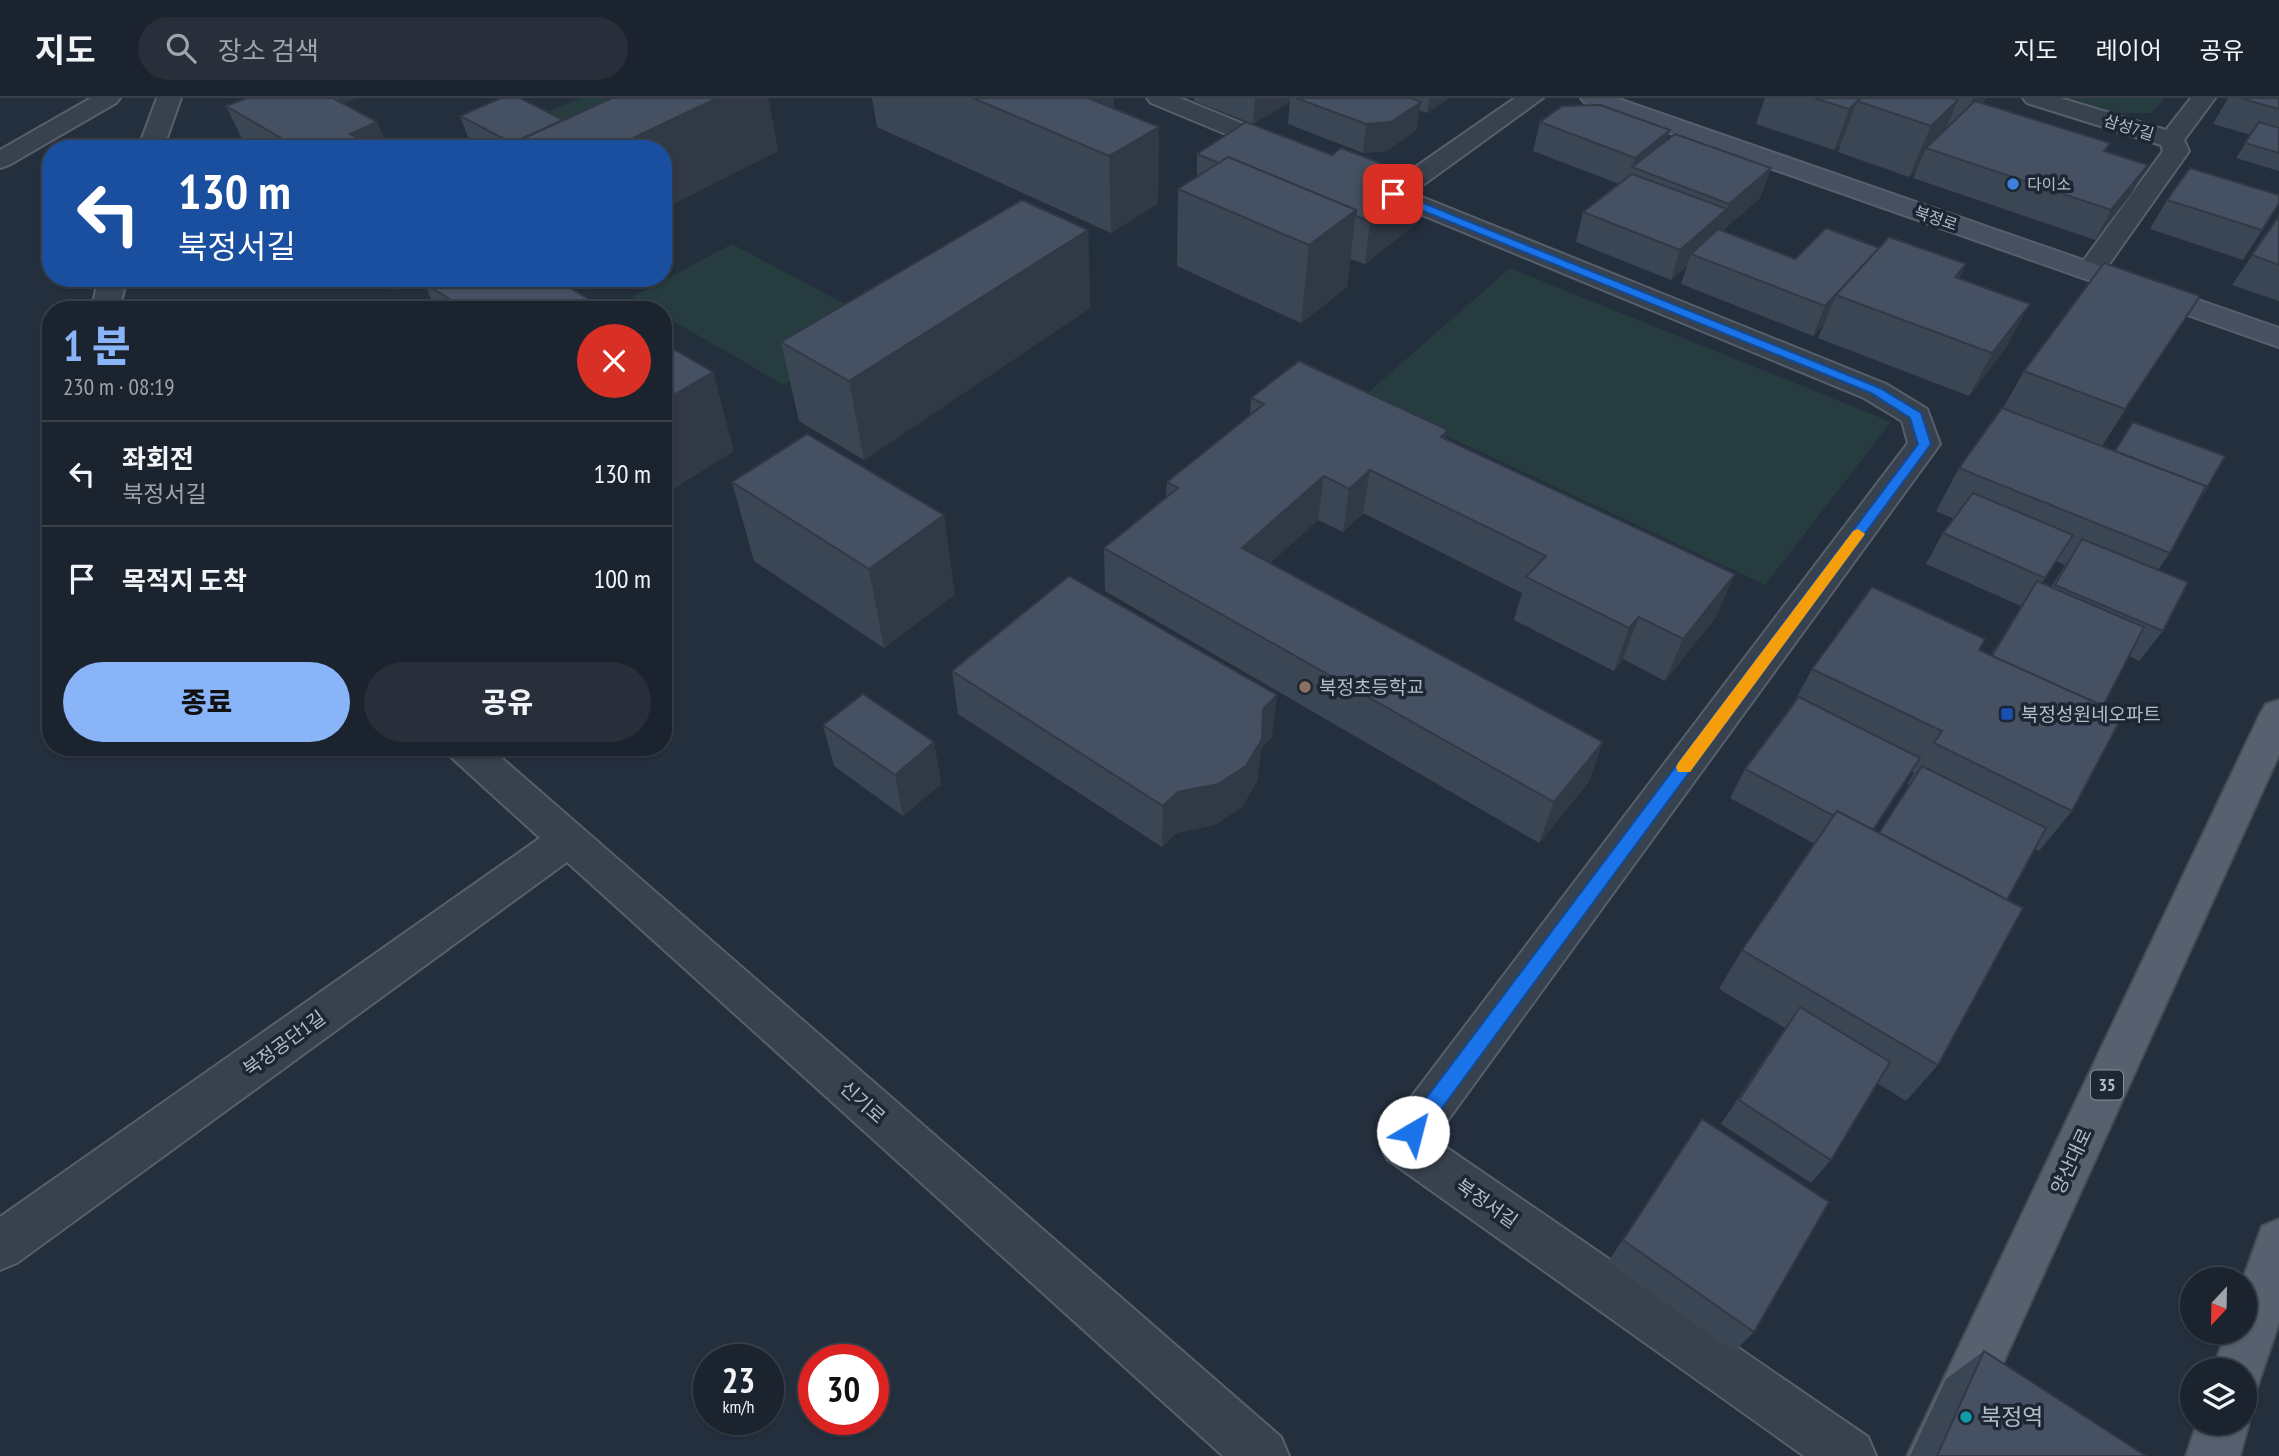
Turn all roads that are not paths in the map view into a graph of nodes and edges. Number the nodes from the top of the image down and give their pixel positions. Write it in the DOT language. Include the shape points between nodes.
graph roads {
  1 [pos="108,98"];
  2 [pos="169,98"];
  3 [pos="1159,98"];
  4 [pos="1531,98"];
  5 [pos="1593,98"];
  6 [pos="2035,98"];
  7 [pos="2203,98"];
  8 [pos="153,140"];
  9 [pos="2172,140"];
  10 [pos="0,160"];
  11 [pos="1393,194"];
  12 [pos="2090,271"];
  13 [pos="2279,338"];
  14 [pos="2279,714"];
  15 [pos="474,756"];
  16 [pos="568,840"];
  17 [pos="2279,1242"];
  18 [pos="0,1246"];
  19 [pos="2243,1358"];
  20 [pos="2219,1435"];
  21 [pos="1262,1456"];
  22 [pos="1849,1456"];
  23 [pos="1934,1456"];
  24 [pos="2213,1456"];
  1 -- 10 [label="street"];
  2 -- 8 [label="street"];
  3 -- 11 [label="street, 북정서길"];
  4 -- 11 [label="street"];
  5 -- 12 [label="street, 북정로"];
  6 -- 9 [label="street, 삼성7길"];
  7 -- 9 [label="street, 삼성7길"];
  9 -- 12 [label="street" via="2176,151"];
  11 -- 22 [label="street, 북정서길" via="1875,391 1916,416 1924,444 1403,1144"];
  12 -- 13 [label="street, 북정로"];
  14 -- 23 [label="main road, 양산대로 / 35"];
  15 -- 16 [label="street, 신기로"];
  16 -- 18 [label="street, 북정공단1길"];
  16 -- 21 [label="street, 신기로"];
  17 -- 19 [label="main road"];
  20 -- 24 [label="main road"];
}
